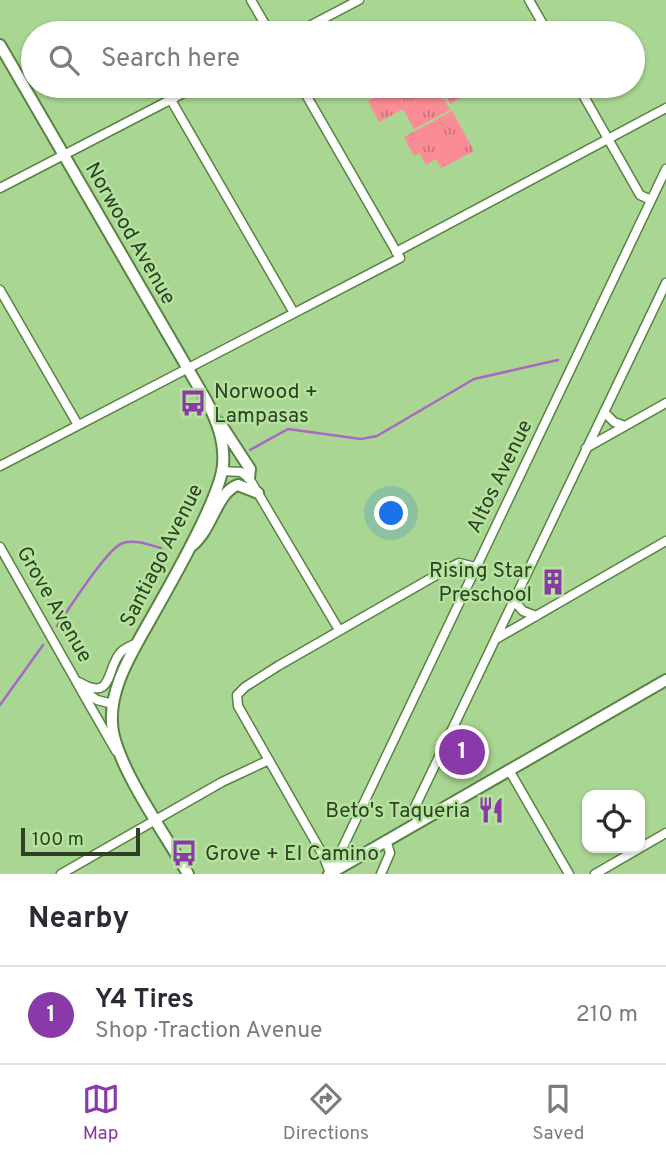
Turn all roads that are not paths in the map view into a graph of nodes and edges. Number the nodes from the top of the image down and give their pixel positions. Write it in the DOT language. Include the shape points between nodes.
graph roads {
  1 [pos="251,0"];
  2 [pos="359,0"];
  3 [pos="529,0"];
  4 [pos="263,21"];
  5 [pos="319,21"];
  6 [pos="541,21"];
  7 [pos="0,45"];
  8 [pos="21,81"];
  9 [pos="31,98"];
  10 [pos="175,98"];
  11 [pos="308,98"];
  12 [pos="585,98"];
  13 [pos="171,100"];
  14 [pos="666,108"];
  15 [pos="609,139"];
  16 [pos="64,155"];
  17 [pos="666,169"];
  18 [pos="0,188"];
  19 [pos="651,200"];
  20 [pos="396,252"];
  21 [pos="666,283"];
  22 [pos="0,290"];
  23 [pos="293,313"];
  24 [pos="187,369"];
  25 [pos="666,403"];
  26 [pos="604,412"];
  27 [pos="213,414"];
  28 [pos="78,425"];
  29 [pos="625,426"];
  30 [pos="222,442"];
  31 [pos="586,449"];
  32 [pos="0,466"];
  33 [pos="222,471"];
  34 [pos="249,478"];
  35 [pos="258,493"];
  36 [pos="666,541"];
  37 [pos="0,547"];
  38 [pos="188,548"];
  39 [pos="475,567"];
  40 [pos="514,601"];
  41 [pos="536,616"];
  42 [pos="339,630"];
  43 [pos="496,639"];
  44 [pos="137,643"];
  45 [pos="666,680"];
  46 [pos="77,681"];
  47 [pos="113,704"];
  48 [pos="269,760"];
  49 [pos="125,764"];
  50 [pos="509,770"];
  51 [pos="157,819"];
  52 [pos="418,821"];
  53 [pos="666,834"];
  54 [pos="386,840"];
  55 [pos="61,874"];
  56 [pos="188,874"];
  57 [pos="329,874"];
  58 [pos="381,874"];
  59 [pos="569,874"];
  60 [pos="595,874"];
  1 -- 4 [label="street"];
  2 -- 5 [label="street"];
  3 -- 6 [label="street"];
  7 -- 8 [label="main road, Norwood Avenue"];
  9 -- 16 [label="main road, Norwood Avenue"];
  10 -- 13 [label="street"];
  11 -- 20 [label="street"];
  12 -- 15 [label="street"];
  13 -- 16 [label="street"];
  13 -- 23 [label="street"];
  14 -- 15 [label="street"];
  15 -- 19 [label="street" via="640,195"];
  15 -- 20 [label="street"];
  16 -- 18 [label="street"];
  16 -- 24 [label="main road, Norwood Avenue"];
  17 -- 19 [label="street, Altos Avenue"];
  19 -- 39 [label="street, Altos Avenue"];
  20 -- 23 [label="street" via="400,258"];
  21 -- 26 [label="street"];
  22 -- 28 [label="street"];
  23 -- 24 [label="street"];
  24 -- 27 [label="main road, Norwood Avenue"];
  24 -- 28 [label="street"];
  25 -- 29 [label="street"];
  26 -- 29 [label="street"];
  26 -- 31 [label="street"];
  27 -- 30 [label="main road, Norwood Avenue"];
  27 -- 34 [label="main road" via="250,469"];
  28 -- 32 [label="street"];
  29 -- 31 [label="street"];
  30 -- 33 [label="main road, Santiago Avenue"];
  31 -- 40 [label="street"];
  33 -- 34 [label="street" via="241,472"];
  33 -- 38 [label="main road, Santiago Avenue"];
  34 -- 35 [label="street"];
  35 -- 38 [label="main road" via="238,485 227,491 202,539"];
  35 -- 42 [label="street"];
  36 -- 41 [label="street"];
  37 -- 46 [label="street, Grove Avenue"];
  38 -- 44 [label="main road, Santiago Avenue"];
  39 -- 42 [label="street" via="456,564"];
  39 -- 57 [label="street, Altos Avenue"];
  40 -- 41 [label="street" via="520,610"];
  40 -- 43 [label="street"];
  41 -- 43 [label="street"];
  42 -- 48 [label="street" via="237,695 237,703"];
  43 -- 52 [label="street" via="413,811"];
  44 -- 46 [label="street, Santiago Avenue" via="121,652 108,682 101,687 89,688"];
  44 -- 47 [label="main road, Santiago Avenue"];
  45 -- 50 [label="main road"];
  46 -- 47 [label="street, Grove Avenue" via="88,695"];
  46 -- 49 [label="street, Grove Avenue"];
  47 -- 49 [label="main road, Grove Avenue" via="112,730"];
  48 -- 51 [label="street"];
  48 -- 57 [label="street" via="323,855"];
  49 -- 51 [label="main road, Grove Avenue"];
  50 -- 52 [label="main road"];
  50 -- 59 [label="street"];
  51 -- 55 [label="street"];
  51 -- 56 [label="main road, Grove Avenue"];
  52 -- 54 [label="main road"];
  53 -- 60 [label="street"];
  54 -- 57 [label="main road"];
  54 -- 58 [label="street" via="390,853"];
}
